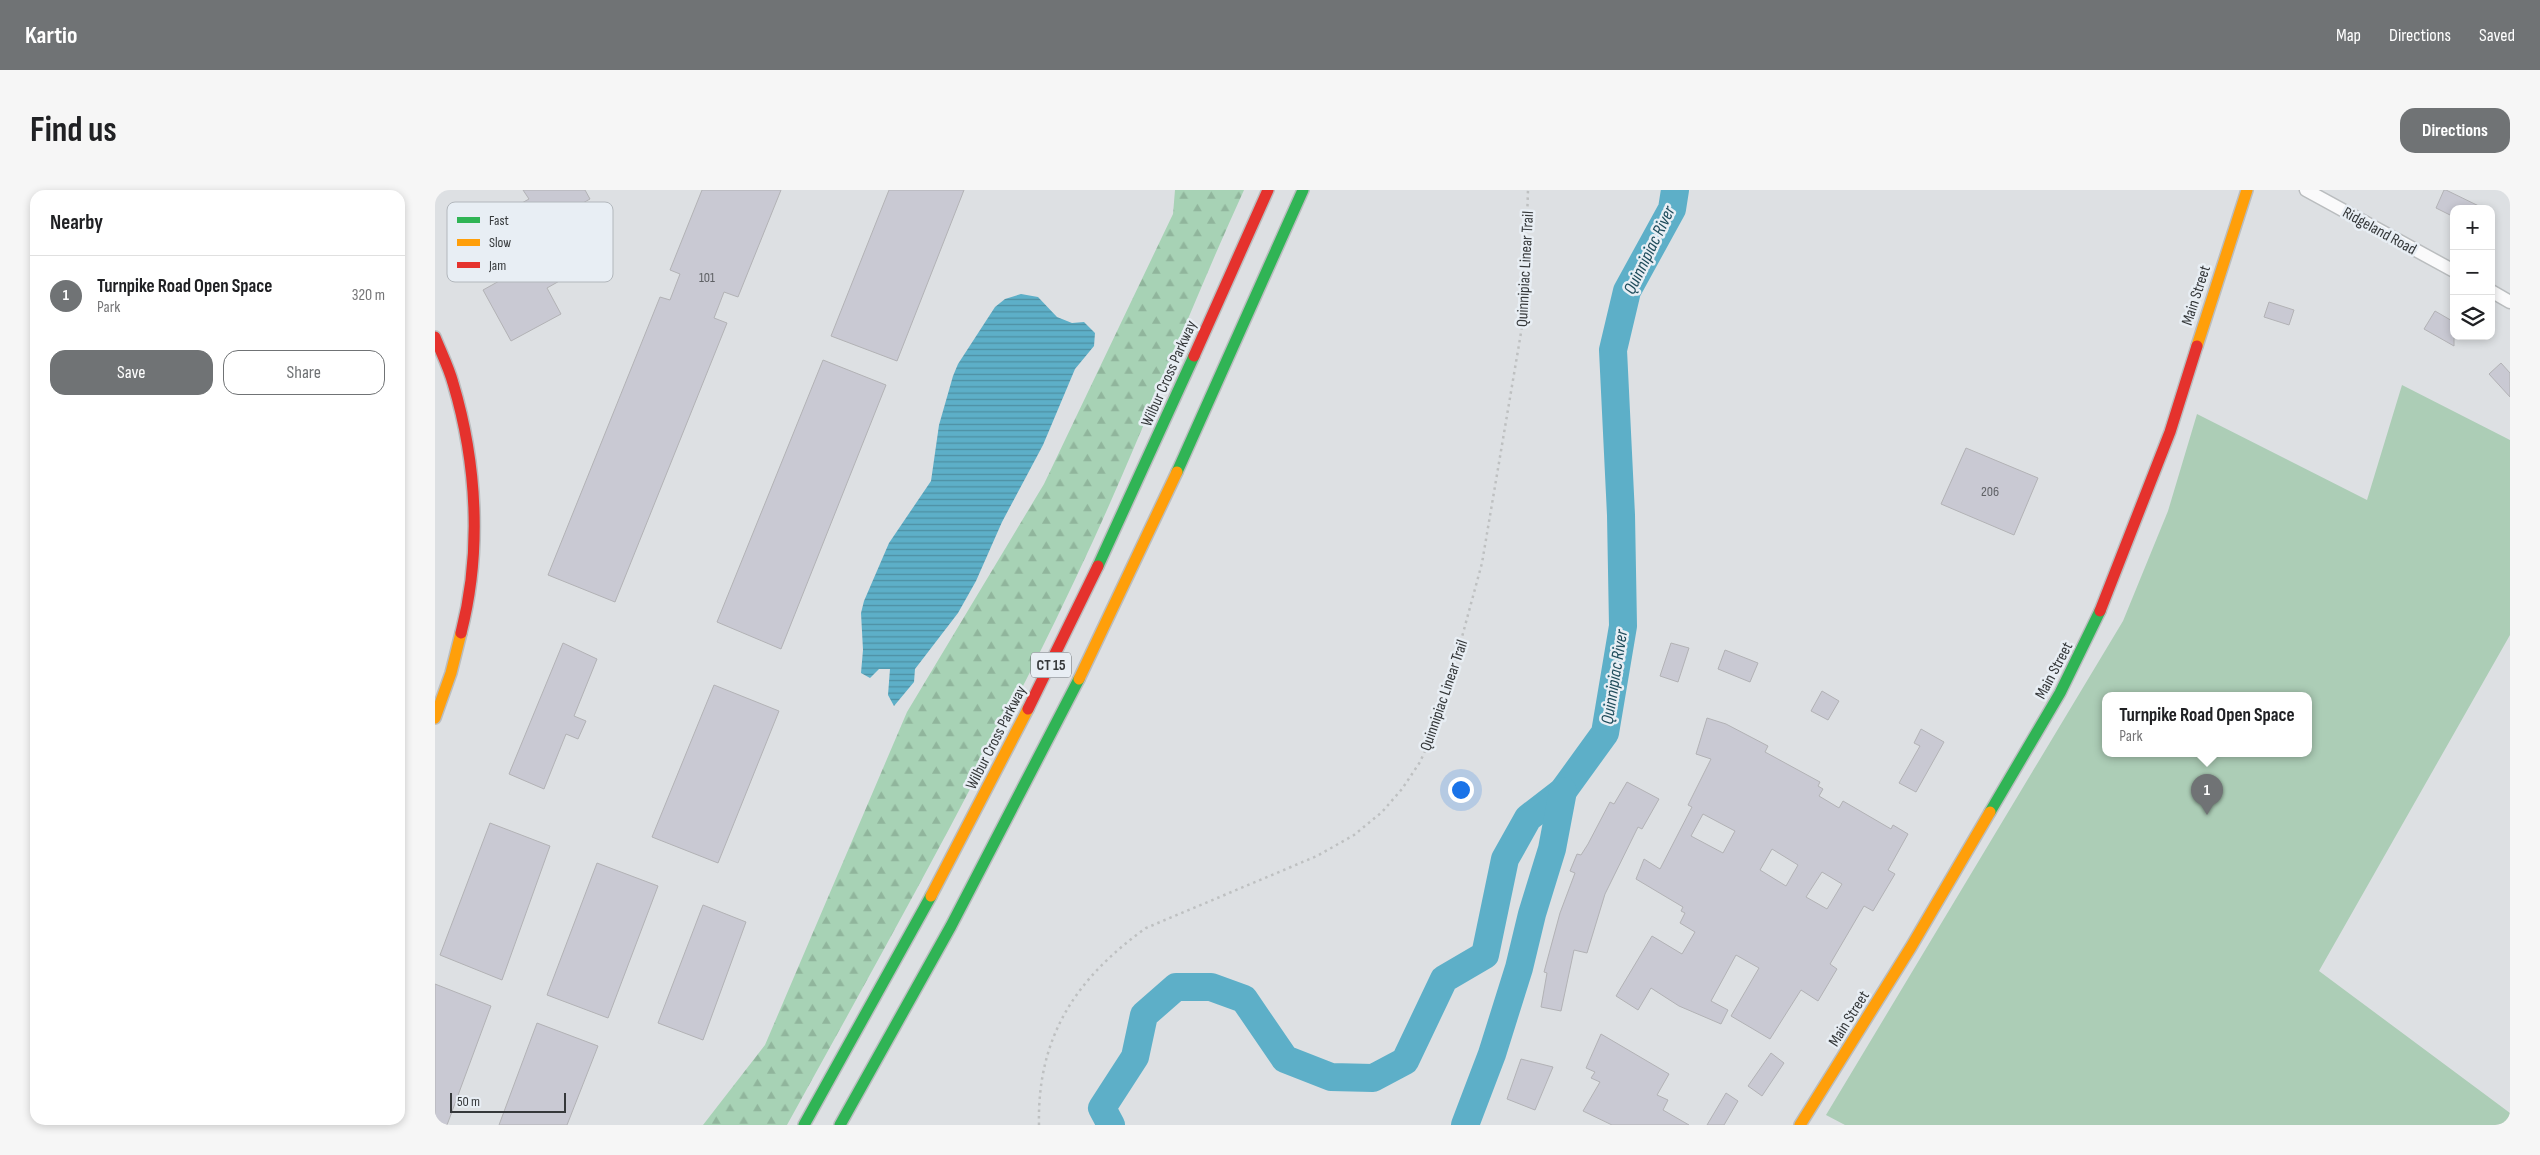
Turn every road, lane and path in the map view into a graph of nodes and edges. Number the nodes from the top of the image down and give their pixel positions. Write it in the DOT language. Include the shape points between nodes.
graph roads {
  1 [pos="1268,190"];
  2 [pos="1303,190"];
  3 [pos="1528,190"];
  4 [pos="2247,190"];
  5 [pos="2306,190"];
  6 [pos="2450,269"];
  7 [pos="2495,294"];
  8 [pos="2510,302"];
  9 [pos="435,337"];
  10 [pos="435,718"];
  11 [pos="803,1125"];
  12 [pos="840,1125"];
  13 [pos="1039,1125"];
  14 [pos="1800,1125"];
  1 -- 11 [label="main road, Wilbur Cross Parkway / CT 15" via="1051,665 906,942"];
  2 -- 12 [label="main road, CT 15" via="1079,679 918,988"];
  3 -- 13 [label="path, Quinnipiac Linear Trail" via="1524,315 1482,563 1444,703 1420,762 1382,812 1354,835 1317,856 1146,928 1122,945 1068,1004 1052,1037 1043,1066 1038,1102"];
  4 -- 14 [label="main road, Main Street" via="2169,432 2092,631 1921,931"];
  5 -- 6 [label="street, Ridgeland Road"];
  7 -- 8 [label="street"];
  9 -- 10 [label="main road" via="445,358 464,422 471,477 473,533 470,588 461,638"];
}
